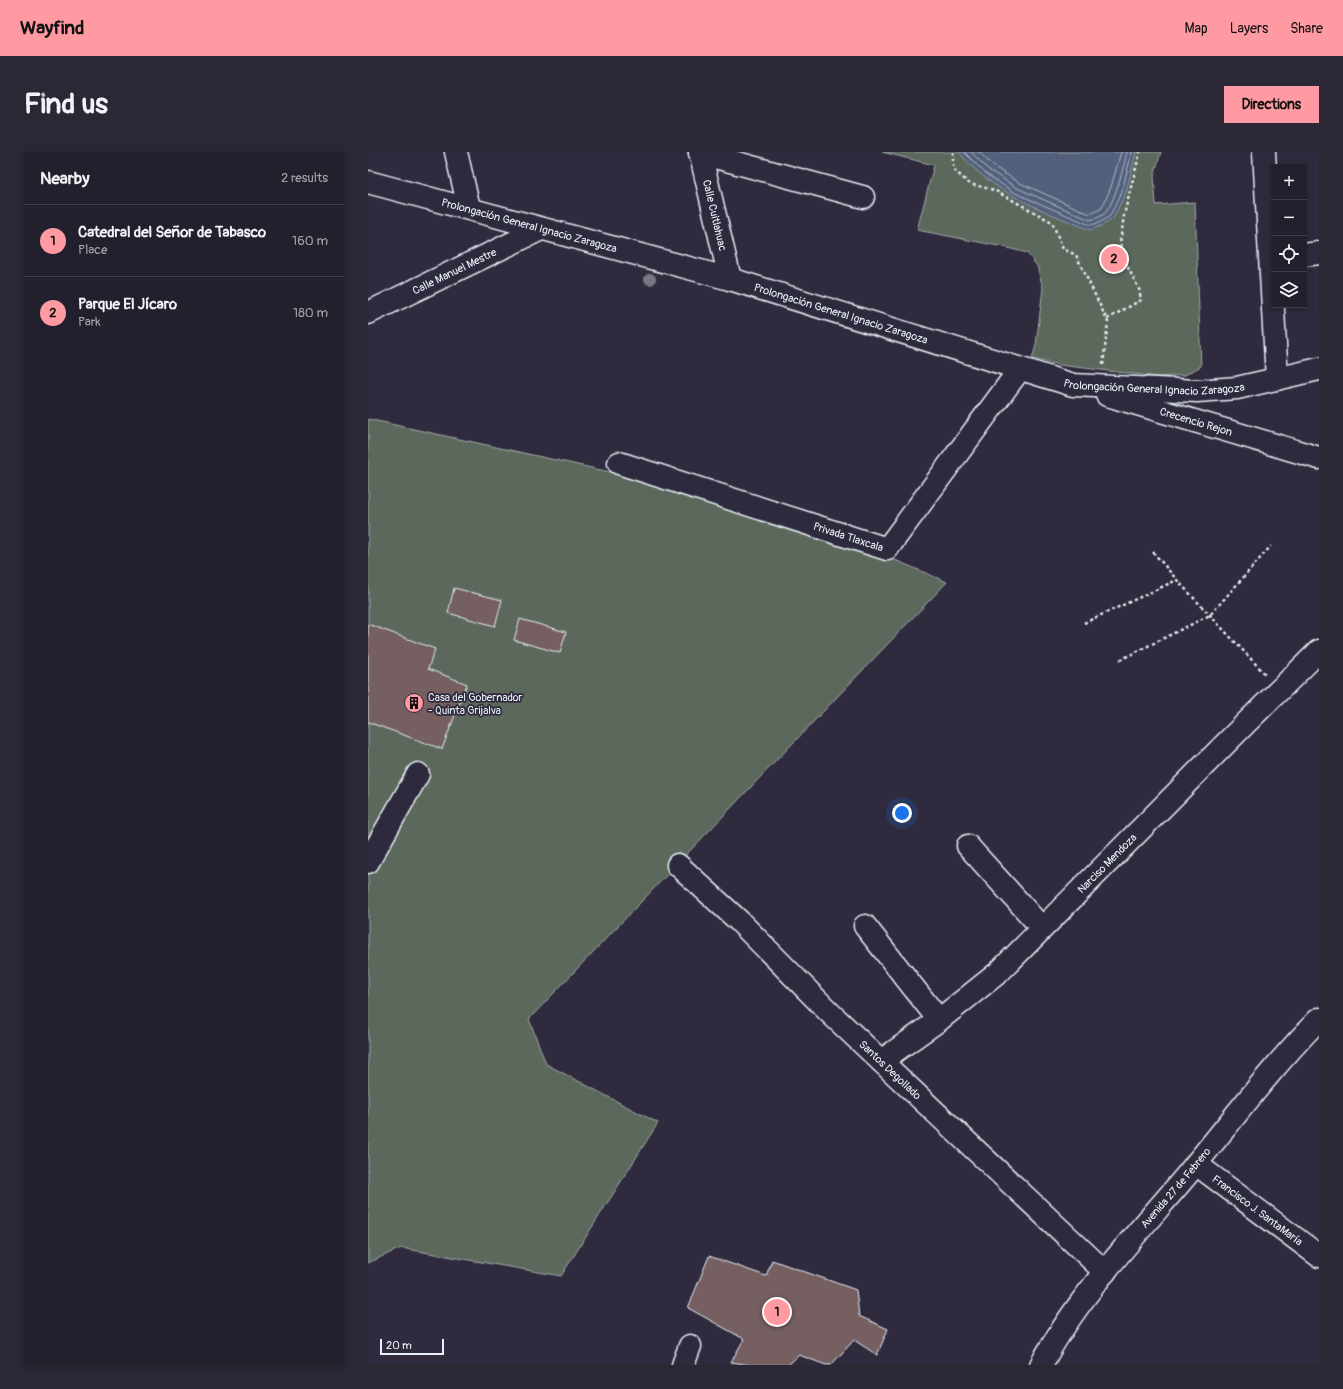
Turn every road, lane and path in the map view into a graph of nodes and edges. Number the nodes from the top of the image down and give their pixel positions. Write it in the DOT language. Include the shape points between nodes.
graph roads {
  1 [pos="456,152"];
  2 [pos="700,152"];
  3 [pos="953,152"];
  4 [pos="1140,152"];
  5 [pos="1264,152"];
  6 [pos="368,182"];
  7 [pos="863,197"];
  8 [pos="469,208"];
  9 [pos="541,229"];
  10 [pos="1271,246"];
  11 [pos="1319,253"];
  12 [pos="1307,255"];
  13 [pos="1273,272"];
  14 [pos="730,279"];
  15 [pos="368,313"];
  16 [pos="1107,318"];
  17 [pos="1020,369"];
  18 [pos="1316,370"];
  19 [pos="1277,379"];
  20 [pos="1073,385"];
  21 [pos="1100,387"];
  22 [pos="1319,458"];
  23 [pos="619,464"];
  24 [pos="1270,546"];
  25 [pos="1153,552"];
  26 [pos="1177,580"];
  27 [pos="1210,616"];
  28 [pos="1084,622"];
  29 [pos="1319,651"];
  30 [pos="1120,660"];
  31 [pos="1280,690"];
  32 [pos="418,774"];
  33 [pos="968,846"];
  34 [pos="368,862"];
  35 [pos="678,865"];
  36 [pos="865,926"];
  37 [pos="1042,928"];
  38 [pos="1319,1019"];
  39 [pos="939,1020"];
  40 [pos="881,1061"];
  41 [pos="1196,1164"];
  42 [pos="1317,1250"];
  43 [pos="1105,1272"];
  44 [pos="1041,1365"];
  1 -- 8 [label="street"];
  2 -- 7 [label="street"];
  2 -- 14 [label="street, Calle Cuitlahuac"];
  3 -- 16 [label="path" via="955,171 970,184 994,190 1052,222 1063,249 1076,254"];
  4 -- 16 [label="path" via="1124,215 1120,243 1142,300"];
  5 -- 10 [label="street"];
  6 -- 8 [label="street, Prolongación General Ignacio Zaragoza"];
  8 -- 9 [label="street, Prolongación General Ignacio Zaragoza"];
  9 -- 14 [label="street, Prolongación General Ignacio Zaragoza"];
  9 -- 15 [label="street, Calle Manuel Mestre"];
  11 -- 12 [label="street"];
  13 -- 19 [label="street"];
  14 -- 17 [label="street, Prolongación General Ignacio Zaragoza"];
  16 -- 21 [label="path"];
  17 -- 20 [label="street, Prolongación General Ignacio Zaragoza"];
  17 -- 23 [label="street, Privada Tlaxcala" via="888,549"];
  18 -- 19 [label="street, Prolongación General Ignacio Zaragoza"];
  19 -- 21 [label="street, Prolongación General Ignacio Zaragoza" via="1237,388 1197,391"];
  20 -- 21 [label="street, Prolongación General Ignacio Zaragoza"];
  20 -- 22 [label="street, Crecencio Rejon"];
  24 -- 27 [label="path"];
  25 -- 26 [label="path"];
  26 -- 27 [label="path"];
  26 -- 28 [label="path"];
  27 -- 30 [label="path"];
  27 -- 31 [label="path"];
  29 -- 31 [label="street, Narciso Mendoza"];
  31 -- 37 [label="street, Narciso Mendoza"];
  32 -- 34 [label="street"];
  33 -- 37 [label="street"];
  35 -- 40 [label="street, Santos Degollado" via="739,921"];
  36 -- 39 [label="street"];
  37 -- 39 [label="street, Narciso Mendoza" via="999,972"];
  38 -- 41 [label="street, Avenida 27 de Febrero" via="1247,1100"];
  39 -- 40 [label="street, Narciso Mendoza"];
  40 -- 43 [label="street, Santos Degollado"];
  41 -- 42 [label="street, Francisco J. SantaMaría"];
  41 -- 43 [label="street, Avenida 27 de Febrero"];
  43 -- 44 [label="street, Avenida 27 de Febrero" via="1068,1321"];
}
